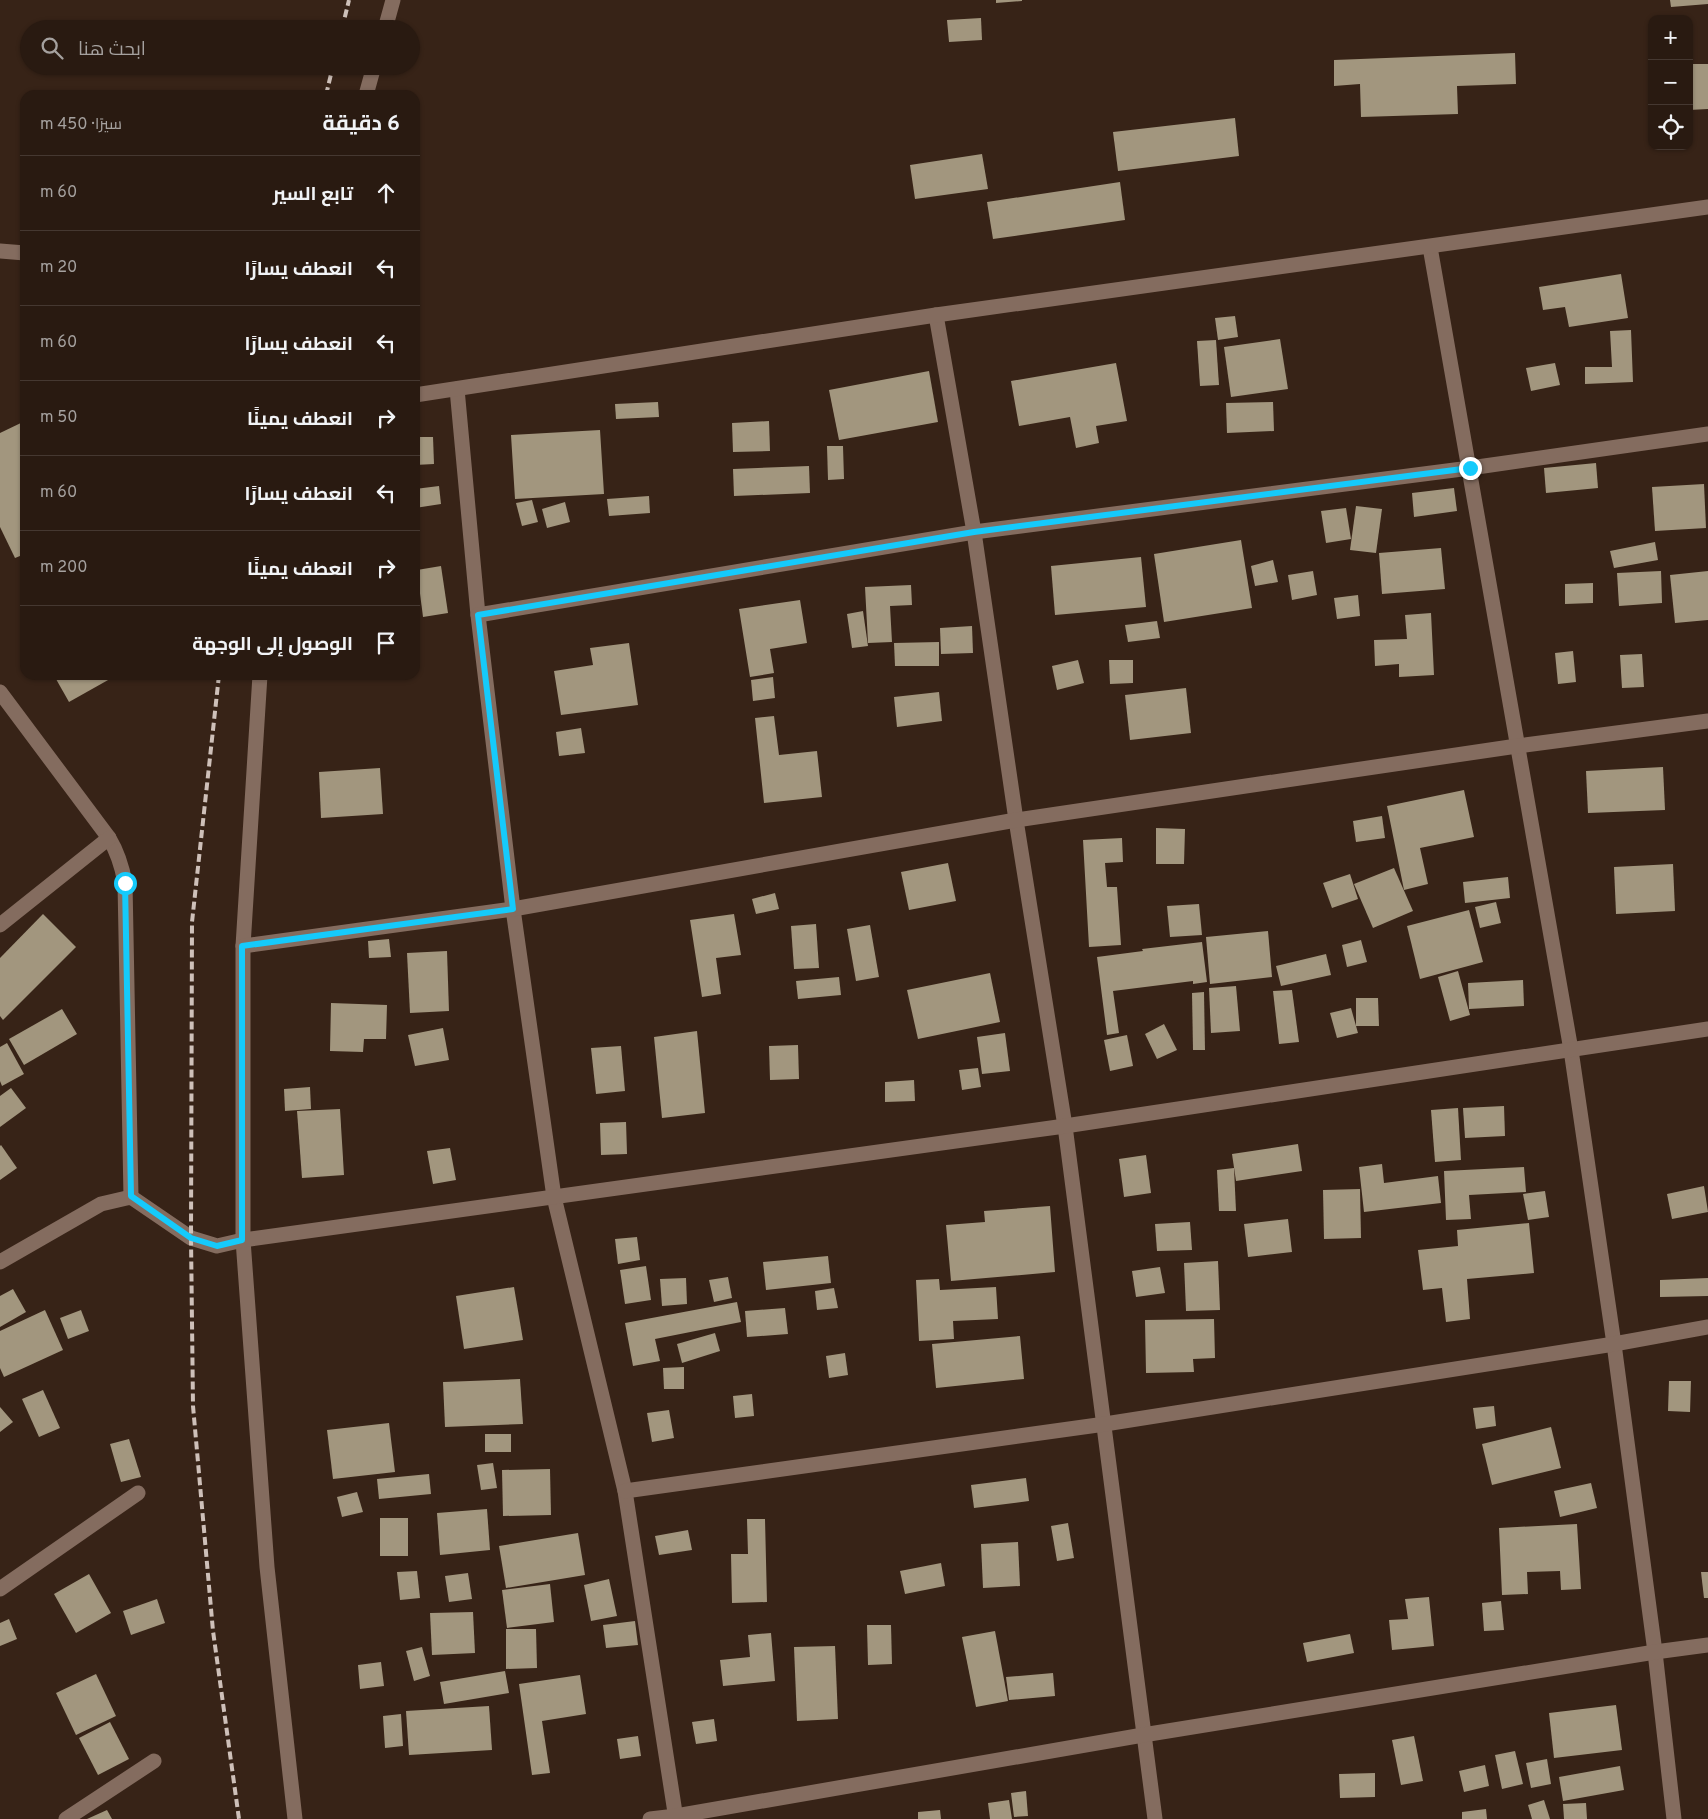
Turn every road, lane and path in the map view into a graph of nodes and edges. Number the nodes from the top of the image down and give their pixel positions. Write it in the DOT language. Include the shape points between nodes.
graph roads {
  1 [pos="393,0"];
  2 [pos="387,20"];
  3 [pos="372,75"];
  4 [pos="367,90"];
  5 [pos="1708,207"];
  6 [pos="1430,247"];
  7 [pos="0,250"];
  8 [pos="20,252"];
  9 [pos="936,315"];
  10 [pos="457,389"];
  11 [pos="420,394"];
  12 [pos="1708,434"];
  13 [pos="1470,468"];
  14 [pos="974,532"];
  15 [pos="478,615"];
  16 [pos="260,680"];
  17 [pos="0,692"];
  18 [pos="1708,721"];
  19 [pos="1517,746"];
  20 [pos="1016,820"];
  21 [pos="109,838"];
  22 [pos="513,909"];
  23 [pos="0,925"];
  24 [pos="242,946"];
  25 [pos="1708,1029"];
  26 [pos="1571,1050"];
  27 [pos="1065,1126"];
  28 [pos="131,1196"];
  29 [pos="554,1196"];
  30 [pos="242,1240"];
  31 [pos="0,1262"];
  32 [pos="1708,1327"];
  33 [pos="1614,1344"];
  34 [pos="1104,1424"];
  35 [pos="625,1491"];
  36 [pos="138,1493"];
  37 [pos="0,1589"];
  38 [pos="1708,1646"];
  39 [pos="1655,1652"];
  40 [pos="1143,1735"];
  41 [pos="154,1760"];
  42 [pos="676,1818"];
  43 [pos="66,1819"];
  44 [pos="295,1819"];
  45 [pos="650,1819"];
  46 [pos="1154,1819"];
  47 [pos="1674,1819"];
  1 -- 2 [label="street"];
  3 -- 4 [label="street"];
  5 -- 6 [label="street"];
  6 -- 9 [label="street"];
  6 -- 13 [label="street"];
  7 -- 8 [label="street"];
  9 -- 10 [label="street"];
  9 -- 14 [label="street"];
  10 -- 11 [label="street"];
  10 -- 15 [label="street"];
  12 -- 13 [label="street"];
  13 -- 14 [label="street"];
  13 -- 19 [label="street"];
  14 -- 15 [label="street"];
  14 -- 20 [label="street"];
  15 -- 22 [label="street"];
  16 -- 24 [label="street"];
  17 -- 21 [label="street"];
  18 -- 19 [label="street"];
  19 -- 20 [label="street"];
  19 -- 26 [label="street"];
  20 -- 22 [label="street"];
  20 -- 27 [label="street"];
  21 -- 23 [label="street"];
  21 -- 28 [label="street" via="122,865 125,883"];
  22 -- 24 [label="street"];
  22 -- 29 [label="street"];
  24 -- 30 [label="street"];
  25 -- 26 [label="street"];
  26 -- 27 [label="street"];
  26 -- 33 [label="street"];
  27 -- 29 [label="street"];
  27 -- 34 [label="street"];
  28 -- 30 [label="street" via="191,1238 217,1246"];
  28 -- 31 [label="street" via="101,1204"];
  29 -- 30 [label="street"];
  29 -- 35 [label="street"];
  30 -- 44 [label="street" via="267,1567"];
  32 -- 33 [label="street"];
  33 -- 34 [label="street"];
  33 -- 39 [label="street"];
  34 -- 35 [label="street"];
  34 -- 40 [label="street"];
  35 -- 42 [label="street"];
  36 -- 37 [label="street"];
  38 -- 39 [label="street"];
  39 -- 40 [label="street"];
  39 -- 47 [label="street"];
  40 -- 42 [label="street"];
  40 -- 46 [label="street"];
  41 -- 43 [label="street"];
  42 -- 45 [label="street"];
}
